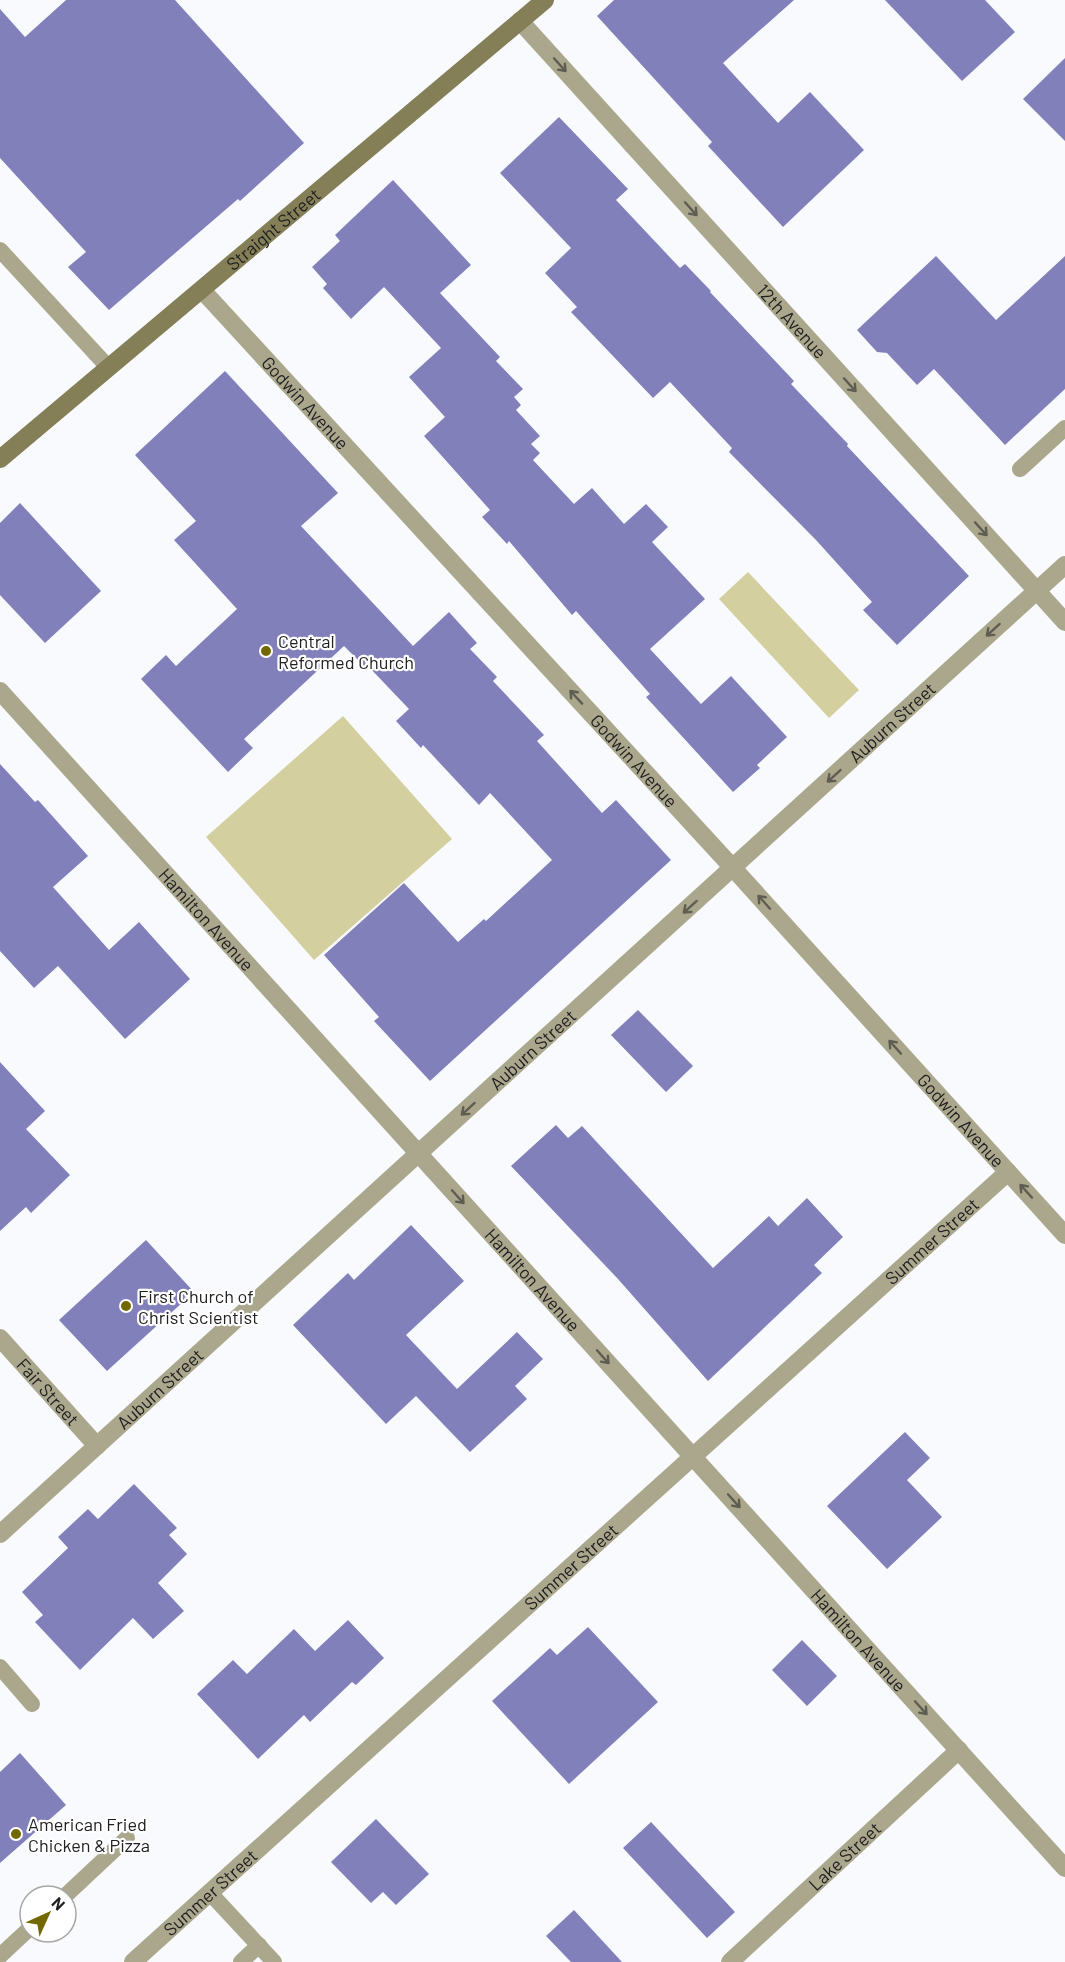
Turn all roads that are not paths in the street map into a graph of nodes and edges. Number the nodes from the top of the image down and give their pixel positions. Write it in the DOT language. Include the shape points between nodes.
graph roads {
  1 [pos="545,0"];
  2 [pos="520,21"];
  3 [pos="0,250"];
  4 [pos="202,290"];
  5 [pos="109,368"];
  6 [pos="1065,428"];
  7 [pos="0,459"];
  8 [pos="1020,469"];
  9 [pos="1065,565"];
  10 [pos="1037,591"];
  11 [pos="1065,622"];
  12 [pos="0,690"];
  13 [pos="733,868"];
  14 [pos="419,1153"];
  15 [pos="1008,1172"];
  16 [pos="1065,1235"];
  17 [pos="0,1338"];
  18 [pos="97,1446"];
  19 [pos="693,1456"];
  20 [pos="0,1534"];
  21 [pos="0,1667"];
  22 [pos="32,1704"];
  23 [pos="958,1750"];
  24 [pos="127,1838"];
  25 [pos="1065,1868"];
  26 [pos="77,1884"];
  27 [pos="210,1893"];
  28 [pos="18,1939"];
  29 [pos="259,1945"];
  30 [pos="0,1956"];
  31 [pos="133,1962"];
  32 [pos="241,1962"];
  33 [pos="274,1962"];
  34 [pos="730,1962"];
  1 -- 2 [label="main road, Straight Street"];
  2 -- 4 [label="main road, Straight Street"];
  2 -- 10 [label="street, 12th Avenue, one-way"];
  3 -- 5 [label="lane"];
  4 -- 5 [label="main road, Straight Street"];
  13 -- 4 [label="street, Godwin Avenue, one-way"];
  5 -- 7 [label="main road, Straight Street"];
  6 -- 8 [label="lane"];
  9 -- 10 [label="street, Auburn Street"];
  10 -- 11 [label="street, 12th Avenue"];
  10 -- 13 [label="street, Auburn Street, one-way"];
  12 -- 14 [label="street, Hamilton Avenue"];
  13 -- 14 [label="street, Auburn Street, one-way"];
  15 -- 13 [label="street, Godwin Avenue, one-way"];
  14 -- 18 [label="street, Auburn Street"];
  14 -- 19 [label="street, Hamilton Avenue, one-way"];
  16 -- 15 [label="street, Godwin Avenue, one-way"];
  15 -- 19 [label="street, Summer Street"];
  17 -- 18 [label="street, Fair Street"];
  18 -- 20 [label="street, Auburn Street"];
  19 -- 23 [label="street, Hamilton Avenue, one-way"];
  19 -- 27 [label="street, Summer Street"];
  21 -- 22 [label="lane"];
  23 -- 25 [label="street, Hamilton Avenue"];
  23 -- 34 [label="street, Lake Street"];
  24 -- 26 [label="lane"];
  27 -- 29 [label="lane"];
  27 -- 31 [label="street, Summer Street"];
  28 -- 30 [label="lane"];
  29 -- 32 [label="lane"];
  29 -- 33 [label="lane"];
}
